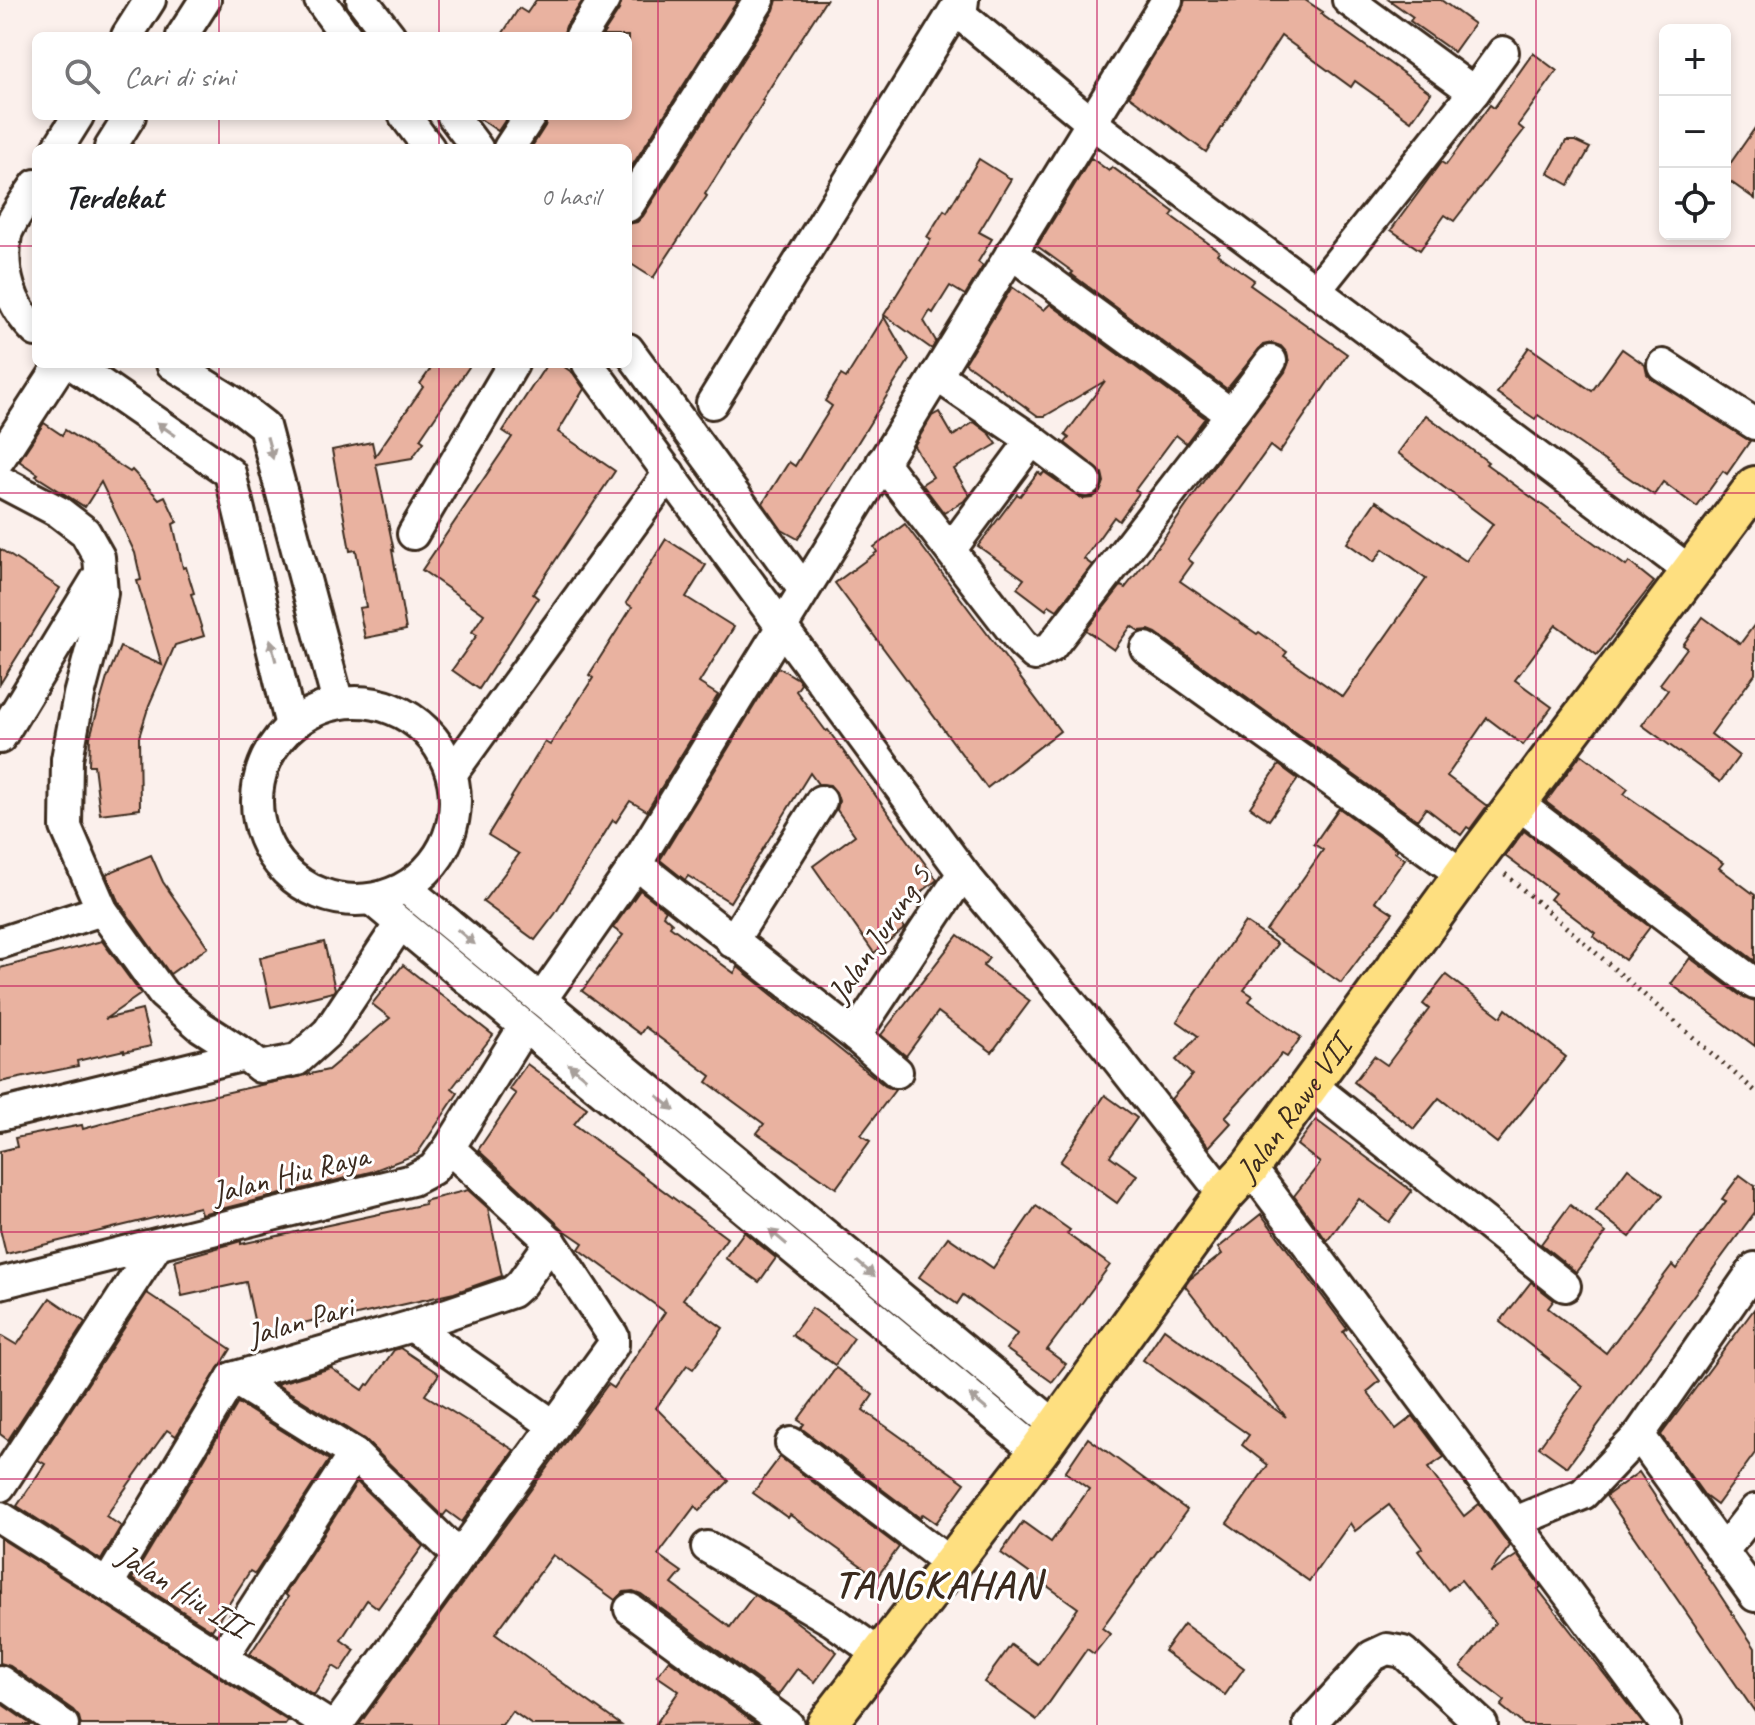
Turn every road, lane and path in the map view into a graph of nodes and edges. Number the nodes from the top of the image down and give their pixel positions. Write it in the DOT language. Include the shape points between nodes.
graph roads {
  1 [pos="150,0"];
  2 [pos="205,0"];
  3 [pos="320,0"];
  4 [pos="362,0"];
  5 [pos="604,0"];
  6 [pos="759,0"];
  7 [pos="962,0"];
  8 [pos="1167,0"];
  9 [pos="1348,0"];
  10 [pos="130,32"];
  11 [pos="185,32"];
  12 [pos="343,32"];
  13 [pos="387,32"];
  14 [pos="584,32"];
  15 [pos="1503,52"];
  16 [pos="1474,92"];
  17 [pos="76,120"];
  18 [pos="128,120"];
  19 [pos="408,120"];
  20 [pos="456,120"];
  21 [pos="527,120"];
  22 [pos="1092,123"];
  23 [pos="60,144"];
  24 [pos="112,144"];
  25 [pos="426,144"];
  26 [pos="474,144"];
  27 [pos="512,144"];
  28 [pos="32,191"];
  29 [pos="632,200"];
  30 [pos="1011,253"];
  31 [pos="1,281"];
  32 [pos="1316,290"];
  33 [pos="32,327"];
  34 [pos="632,354"];
  35 [pos="1271,361"];
  36 [pos="1663,365"];
  37 [pos="58,368"];
  38 [pos="78,368"];
  39 [pos="178,368"];
  40 [pos="511,368"];
  41 [pos="591,368"];
  42 [pos="936,375"];
  43 [pos="712,403"];
  44 [pos="1231,414"];
  45 [pos="1755,424"];
  46 [pos="1032,440"];
  47 [pos="0,458"];
  48 [pos="882,462"];
  49 [pos="669,473"];
  50 [pos="0,481"];
  51 [pos="1086,481"];
  52 [pos="1755,486"];
  53 [pos="413,534"];
  54 [pos="951,549"];
  55 [pos="1691,572"];
  56 [pos="100,574"];
  57 [pos="804,590"];
  58 [pos="782,626"];
  59 [pos="1146,648"];
  60 [pos="338,703"];
  61 [pos="291,726"];
  62 [pos="0,738"];
  63 [pos="452,773"];
  64 [pos="821,801"];
  65 [pos="1517,803"];
  66 [pos="636,864"];
  67 [pos="1471,864"];
  68 [pos="963,873"];
  69 [pos="406,888"];
  70 [pos="372,900"];
  71 [pos="102,910"];
  72 [pos="400,924"];
  73 [pos="732,942"];
  74 [pos="0,943"];
  75 [pos="1755,984"];
  76 [pos="541,1000"];
  77 [pos="524,1027"];
  78 [pos="855,1036"];
  79 [pos="245,1055"];
  80 [pos="897,1072"];
  81 [pos="1310,1084"];
  82 [pos="1755,1091"];
  83 [pos="0,1115"];
  84 [pos="449,1148"];
  85 [pos="1250,1167"];
  86 [pos="1224,1195"];
  87 [pos="551,1242"];
  88 [pos="156,1246"];
  89 [pos="1755,1268"];
  90 [pos="0,1283"];
  91 [pos="1565,1286"];
  92 [pos="412,1326"];
  93 [pos="232,1378"];
  94 [pos="553,1425"];
  95 [pos="1639,1435"];
  96 [pos="1048,1440"];
  97 [pos="791,1443"];
  98 [pos="354,1454"];
  99 [pos="0,1486"];
  100 [pos="1755,1510"];
  101 [pos="0,1517"];
  102 [pos="1515,1522"];
  103 [pos="707,1547"];
  104 [pos="1723,1551"];
  105 [pos="459,1556"];
  106 [pos="951,1564"];
  107 [pos="107,1585"];
  108 [pos="1755,1596"];
  109 [pos="630,1609"];
  110 [pos="882,1656"];
  111 [pos="222,1658"];
  112 [pos="0,1681"];
  113 [pos="63,1725"];
  114 [pos="328,1725"];
  115 [pos="337,1725"];
  116 [pos="788,1725"];
  117 [pos="826,1725"];
  118 [pos="1309,1725"];
  119 [pos="1482,1725"];
  120 [pos="1666,1725"];
  1 -- 10 [label="street"];
  2 -- 11 [label="street"];
  3 -- 12 [label="street"];
  4 -- 13 [label="street"];
  5 -- 14 [label="street"];
  6 -- 29 [label="street"];
  7 -- 22 [label="street" via="961,15"];
  7 -- 43 [label="street"];
  8 -- 22 [label="street"];
  9 -- 16 [label="street"];
  15 -- 16 [label="street"];
  16 -- 32 [label="street"];
  17 -- 23 [label="street"];
  18 -- 24 [label="street"];
  19 -- 25 [label="street"];
  20 -- 26 [label="street"];
  21 -- 27 [label="street"];
  22 -- 30 [label="street"];
  22 -- 32 [label="street"];
  28 -- 31 [label="street" via="5,235"];
  30 -- 42 [label="street"];
  30 -- 44 [label="street"];
  31 -- 33 [label="street" via="16,312"];
  32 -- 55 [label="street"];
  34 -- 57 [label="street"];
  35 -- 44 [label="street"];
  36 -- 45 [label="street"];
  37 -- 47 [label="street"];
  61 -- 38 [label="street, one-way" via="230,473"];
  39 -- 60 [label="street, one-way" via="264,426"];
  40 -- 53 [label="street"];
  41 -- 49 [label="street"];
  42 -- 46 [label="street"];
  42 -- 48 [label="street"];
  44 -- 54 [label="street" via="1051,647 1035,655"];
  46 -- 51 [label="street"];
  46 -- 54 [label="street"];
  48 -- 54 [label="street"];
  48 -- 57 [label="street"];
  49 -- 58 [label="street"];
  49 -- 63 [label="street"];
  50 -- 56 [label="street" via="85,532 99,557"];
  52 -- 55 [label="main road, Jalan Rawe VII"];
  55 -- 65 [label="main road, Jalan Rawe VII"];
  56 -- 62 [label="street"];
  56 -- 71 [label="street" via="94,639 67,759 66,827"];
  57 -- 58 [label="street"];
  58 -- 66 [label="street"];
  58 -- 68 [label="street"];
  59 -- 67 [label="street"];
  60 -- 61 [label="street"];
  60 -- 63 [label="street" via="396,709 421,724 440,746"];
  61 -- 70 [label="street" via="271,751 259,781 258,813 266,843 284,870 310,889 340,900"];
  63 -- 69 [label="street" via="455,817 438,858"];
  64 -- 73 [label="street"];
  65 -- 67 [label="main road, Jalan Rawe VII"];
  65 -- 75 [label="street"];
  66 -- 73 [label="street"];
  66 -- 76 [label="street"];
  67 -- 81 [label="main road, Jalan Rawe VII"];
  67 -- 82 [label="path"];
  68 -- 78 [label="street, Jalan Jurung 5"];
  68 -- 86 [label="street"];
  69 -- 70 [label="street"];
  69 -- 76 [label="street, one-way"];
  70 -- 72 [label="street"];
  71 -- 74 [label="street"];
  71 -- 79 [label="street" via="163,994"];
  72 -- 77 [label="street"];
  72 -- 79 [label="street" via="328,1032 297,1060 260,1067"];
  73 -- 78 [label="street"];
  76 -- 96 [label="street, one-way"];
  77 -- 84 [label="street, Jalan Hiu Raya"];
  96 -- 77 [label="street, one-way"];
  78 -- 80 [label="street"];
  79 -- 83 [label="street"];
  81 -- 85 [label="main road, Jalan Rawe VII"];
  81 -- 91 [label="street"];
  84 -- 87 [label="street"];
  84 -- 88 [label="street, Jalan Hiu Raya" via="433,1169 412,1180"];
  85 -- 86 [label="main road, Jalan Rawe VII"];
  85 -- 102 [label="street"];
  86 -- 96 [label="main road, Jalan Rawe VII"];
  87 -- 92 [label="street, Jalan Pari" via="512,1292"];
  87 -- 94 [label="street" via="613,1336 604,1360"];
  88 -- 90 [label="street, Jalan Hiu Raya"];
  88 -- 99 [label="street"];
  89 -- 95 [label="street"];
  92 -- 93 [label="street, Jalan Pari"];
  92 -- 94 [label="street"];
  93 -- 98 [label="street"];
  93 -- 107 [label="street, Jalan Pari"];
  94 -- 105 [label="street"];
  95 -- 102 [label="street" via="1583,1494"];
  95 -- 104 [label="street"];
  96 -- 106 [label="main road, Jalan Rawe VII"];
  97 -- 106 [label="street"];
  98 -- 105 [label="street"];
  98 -- 111 [label="street"];
  100 -- 104 [label="street"];
  101 -- 107 [label="street, Jalan Hiu III"];
  102 -- 120 [label="street"];
  103 -- 110 [label="street"];
  104 -- 108 [label="street"];
  105 -- 115 [label="street"];
  106 -- 110 [label="main road, Jalan Rawe VII"];
  107 -- 111 [label="street, Jalan Hiu III"];
  109 -- 116 [label="street"];
  110 -- 117 [label="main road, Jalan Rawe VII"];
  111 -- 114 [label="street, Jalan Hiu III"];
  112 -- 113 [label="street"];
  118 -- 119 [label="street" via="1372,1656 1387,1649 1403,1652"];
}
